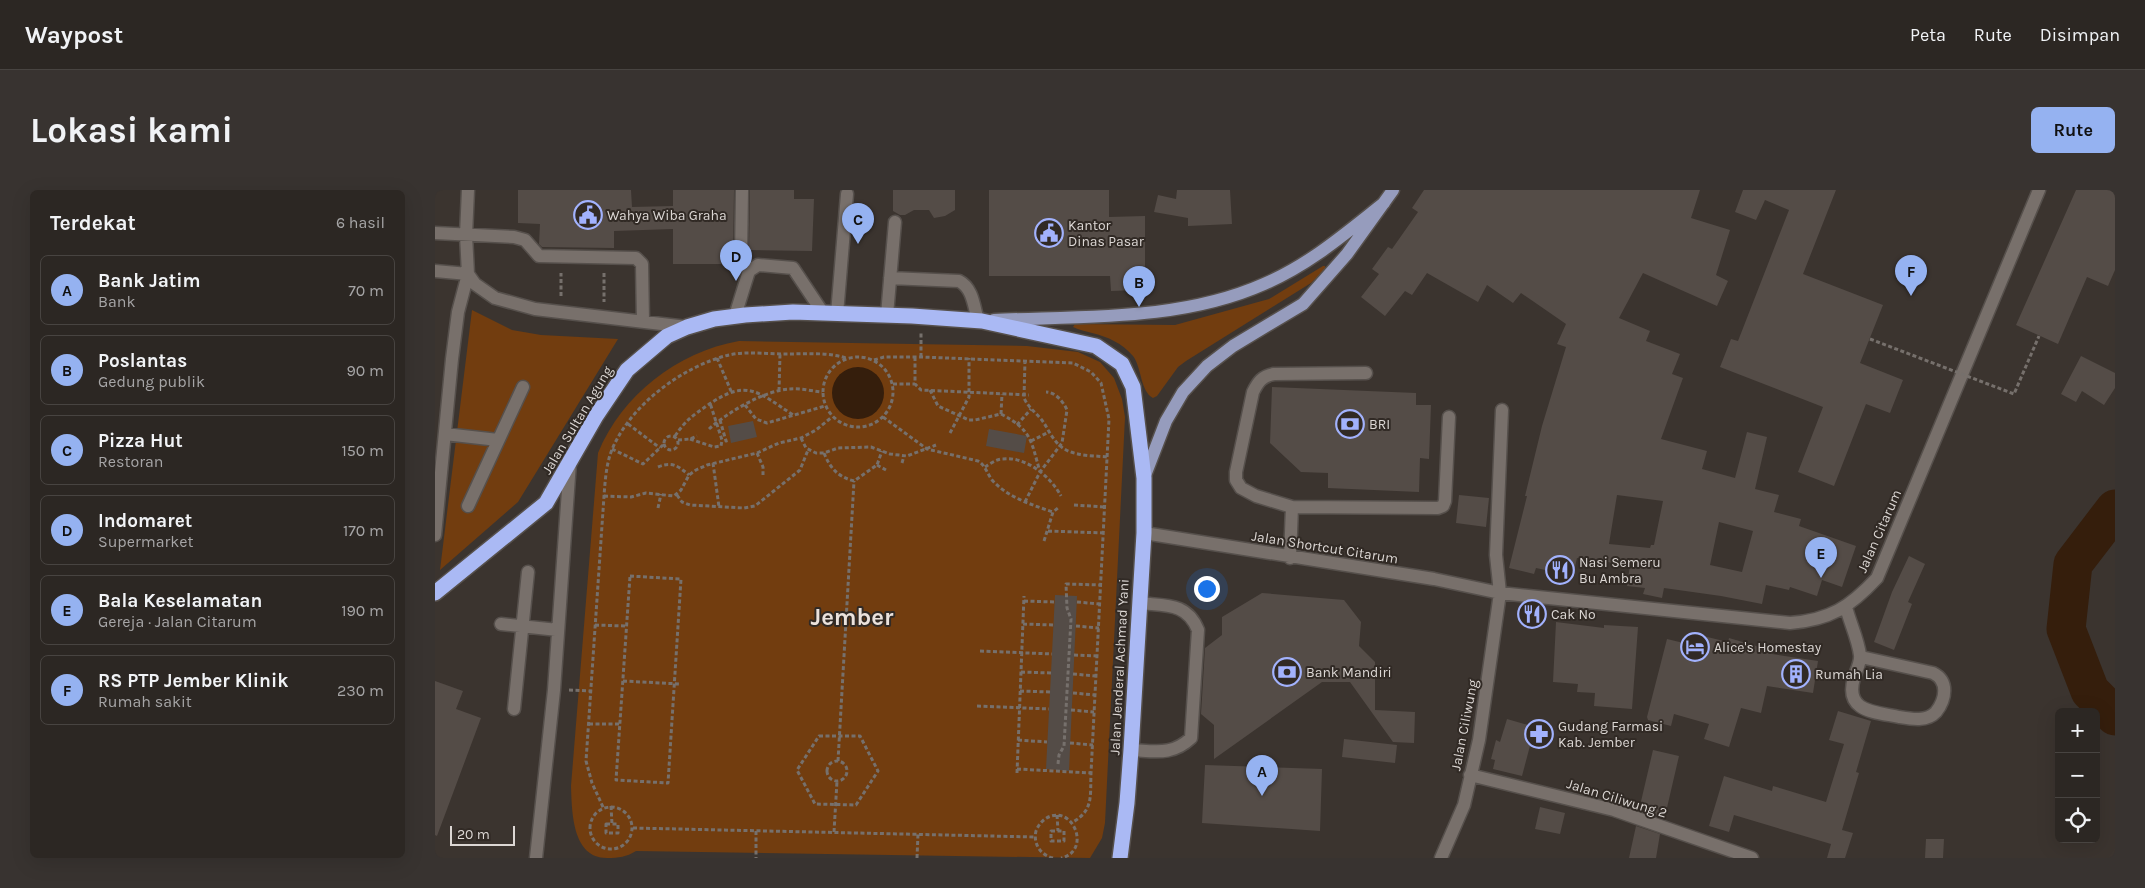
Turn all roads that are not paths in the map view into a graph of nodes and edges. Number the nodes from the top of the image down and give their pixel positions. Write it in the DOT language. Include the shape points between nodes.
graph roads {
  1 [pos="468,190"];
  2 [pos="742,190"];
  3 [pos="1393,190"];
  4 [pos="2039,190"];
  5 [pos="847,194"];
  6 [pos="1384,203"];
  7 [pos="895,222"];
  8 [pos="435,233"];
  9 [pos="466,235"];
  10 [pos="435,271"];
  11 [pos="749,271"];
  12 [pos="467,274"];
  13 [pos="890,278"];
  14 [pos="830,313"];
  15 [pos="887,315"];
  16 [pos="735,316"];
  17 [pos="643,321"];
  18 [pos="980,321"];
  19 [pos="687,327"];
  20 [pos="1365,373"];
  21 [pos="523,387"];
  22 [pos="1501,410"];
  23 [pos="1449,417"];
  24 [pos="445,434"];
  25 [pos="498,440"];
  26 [pos="571,460"];
  27 [pos="1144,478"];
  28 [pos="467,506"];
  29 [pos="1292,507"];
  30 [pos="1144,533"];
  31 [pos="435,535"];
  32 [pos="1290,558"];
  33 [pos="528,572"];
  34 [pos="435,593"];
  35 [pos="1501,593"];
  36 [pos="1139,603"];
  37 [pos="1846,607"];
  38 [pos="501,624"];
  39 [pos="522,627"];
  40 [pos="559,630"];
  41 [pos="1861,657"];
  42 [pos="514,709"];
  43 [pos="1131,750"];
  44 [pos="1470,775"];
  45 [pos="537,858"];
  46 [pos="1120,858"];
  47 [pos="1441,858"];
  48 [pos="1752,858"];
  1 -- 9 [label="street"];
  2 -- 11 [label="street" via="741,258"];
  3 -- 6 [label="main road"];
  4 -- 37 [label="street, Jalan Citarum" via="1877,578"];
  5 -- 14 [label="street"];
  6 -- 18 [label="main road" via="1306,262 1233,296 1180,308 1132,313"];
  6 -- 27 [label="main road" via="1347,254 1303,304 1233,346 1207,366 1183,392 1166,421"];
  7 -- 13 [label="street"];
  8 -- 9 [label="street"];
  9 -- 12 [label="street"];
  9 -- 17 [label="street" via="525,240 539,256 636,258 641,262"];
  10 -- 12 [label="street"];
  11 -- 14 [label="street" via="758,265 793,268"];
  11 -- 16 [label="street"];
  12 -- 17 [label="street" via="495,298 535,309"];
  12 -- 24 [label="street" via="459,312"];
  13 -- 15 [label="street"];
  13 -- 18 [label="street" via="959,281 971,292"];
  14 -- 15 [label="highway, Jalan Sultan Agung"];
  14 -- 16 [label="highway, Jalan Sultan Agung"];
  15 -- 18 [label="highway, Jalan Sultan Agung"];
  16 -- 19 [label="highway, Jalan Sultan Agung"];
  17 -- 19 [label="street"];
  18 -- 27 [label="highway, Jalan Sultan Agung" via="1096,346 1122,364 1133,387"];
  19 -- 26 [label="highway, Jalan Sultan Agung" via="667,336 627,370"];
  20 -- 29 [label="street" via="1274,374 1258,381 1236,480 1241,488 1256,496"];
  21 -- 25 [label="street"];
  22 -- 35 [label="street, Jalan Ciliwung" via="1496,555"];
  23 -- 29 [label="street" via="1443,506"];
  24 -- 25 [label="street"];
  24 -- 31 [label="street"];
  25 -- 28 [label="street"];
  26 -- 34 [label="highway, Jalan Sultan Agung" via="538,511"];
  26 -- 40 [label="street"];
  27 -- 30 [label="highway, Jalan Jenderal Achmad Yani"];
  29 -- 32 [label="street"];
  30 -- 32 [label="street, Jalan Shortcut Citarum"];
  30 -- 36 [label="highway, Jalan Jenderal Achmad Yani"];
  32 -- 35 [label="street, Jalan Shortcut Citarum" via="1434,579"];
  33 -- 39 [label="street"];
  35 -- 37 [label="street, Jalan Citarum" via="1790,623 1811,621"];
  35 -- 44 [label="street, Jalan Ciliwung" via="1479,740"];
  36 -- 43 [label="highway, Jalan Jenderal Achmad Yani"];
  36 -- 43 [label="street" via="1179,608 1195,620 1199,630 1191,738 1181,748 1171,751"];
  37 -- 41 [label="street"];
  38 -- 39 [label="street"];
  39 -- 40 [label="street"];
  39 -- 42 [label="street"];
  40 -- 45 [label="street"];
  41 -- 41 [label="street" via="1852,686 1856,704 1866,711 1916,720 1934,714 1941,703 1944,684 1941,677"];
  43 -- 46 [label="highway, Jalan Jenderal Achmad Yani"];
  44 -- 47 [label="street, Jalan Ciliwung" via="1464,804"];
  44 -- 48 [label="street, Jalan Ciliwung 2" via="1615,810"];
}
